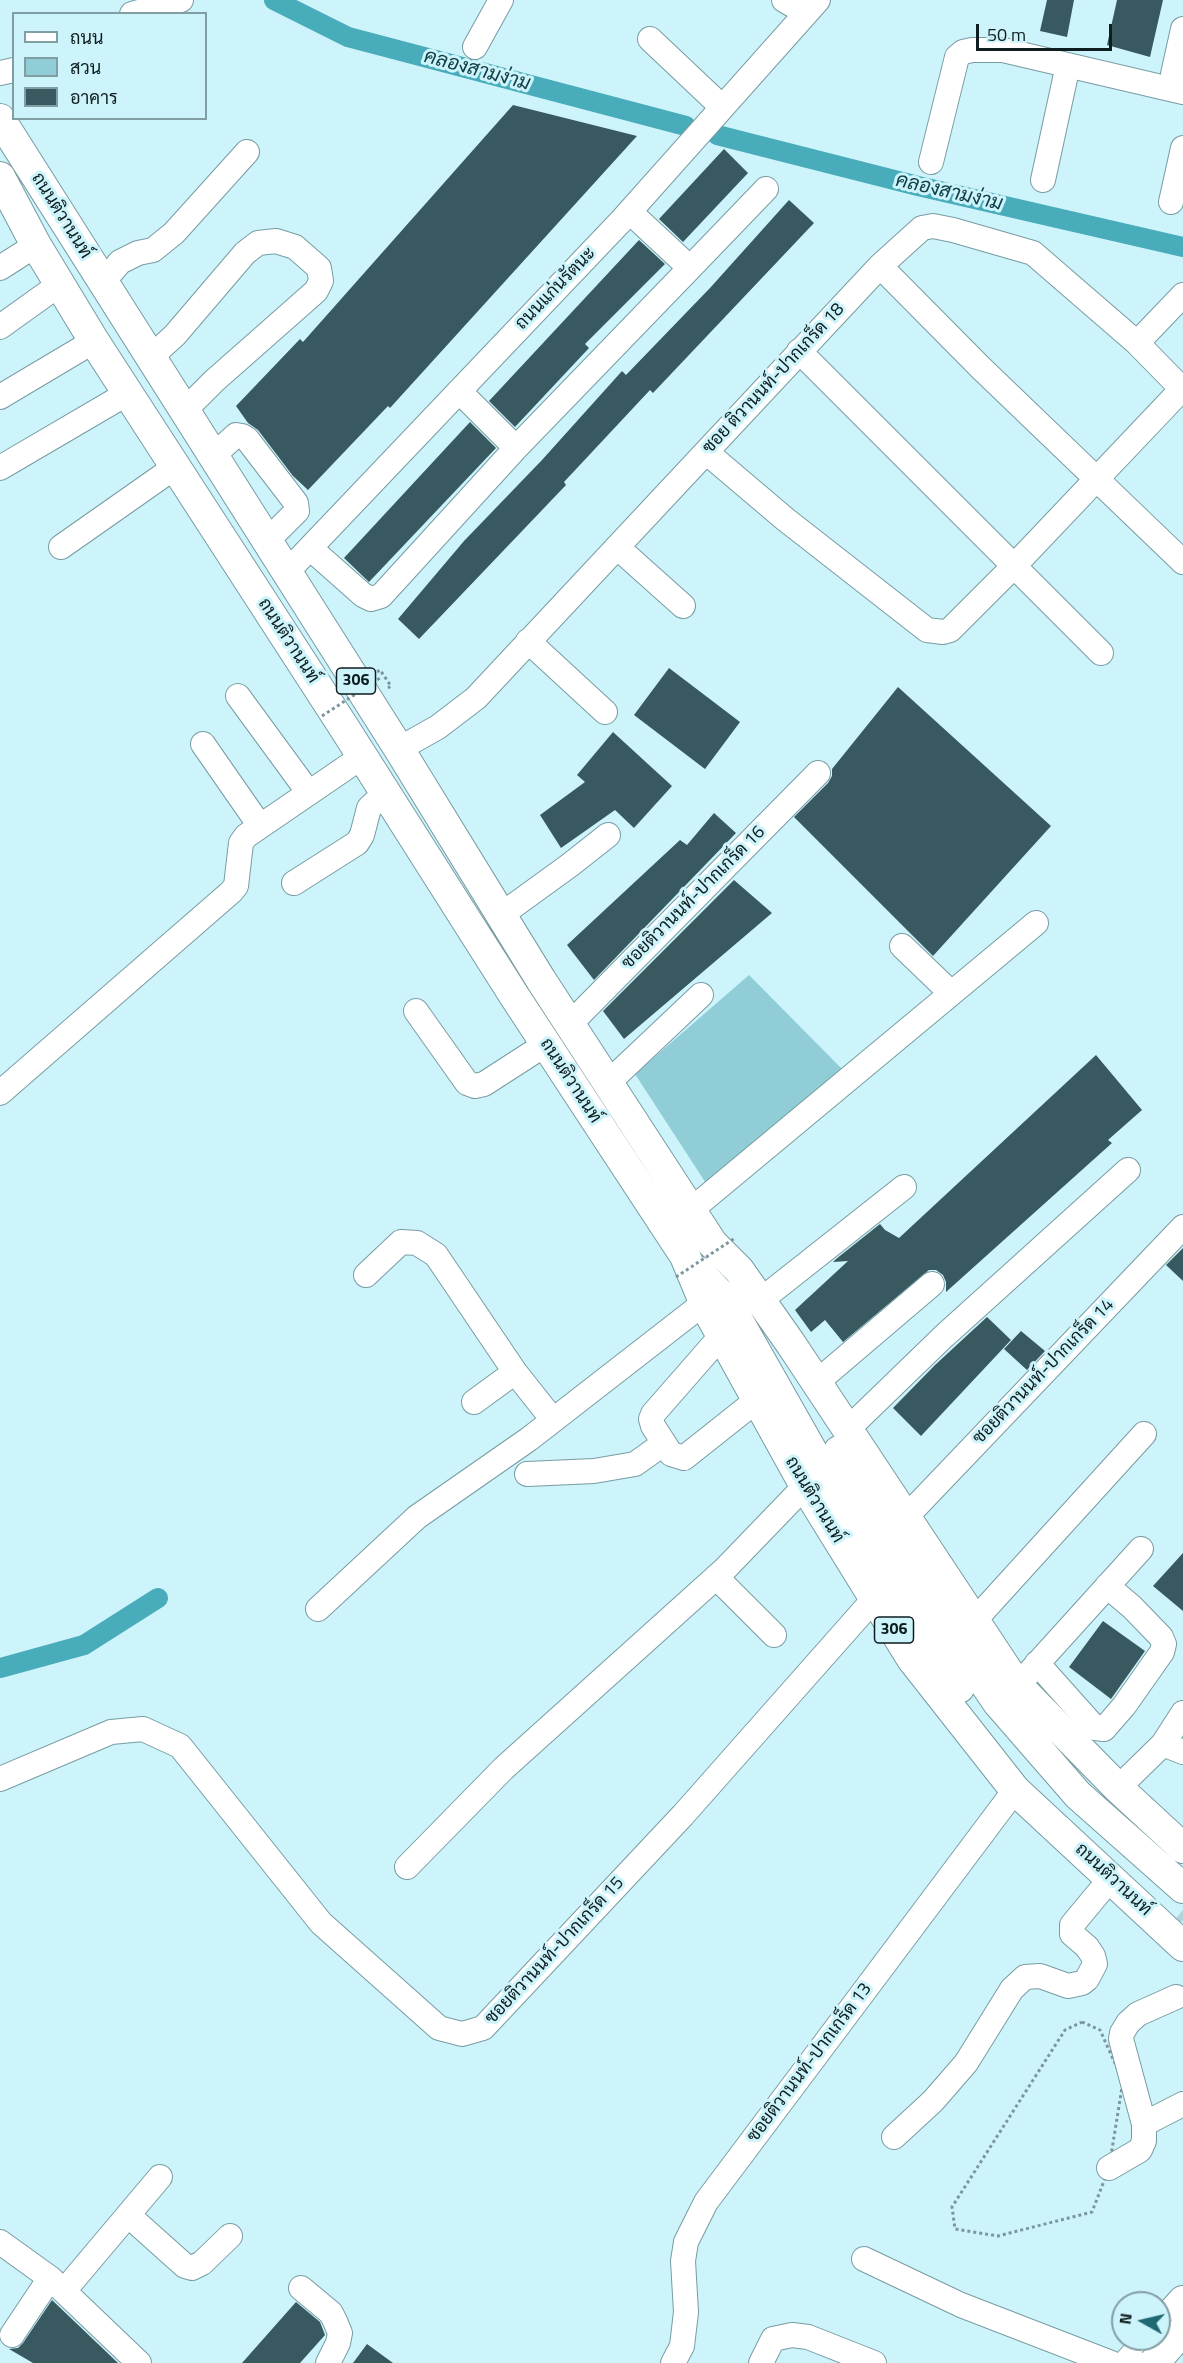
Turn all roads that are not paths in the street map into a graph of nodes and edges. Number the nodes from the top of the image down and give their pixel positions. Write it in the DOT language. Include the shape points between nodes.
graph roads {
  1 [pos="181,0"];
  2 [pos="501,0"];
  3 [pos="784,0"];
  4 [pos="812,7"];
  5 [pos="139,12"];
  6 [pos="1183,29"];
  7 [pos="650,39"];
  8 [pos="475,47"];
  9 [pos="1068,65"];
  10 [pos="1178,83"];
  11 [pos="722,107"];
  12 [pos="0,119"];
  13 [pos="1183,148"];
  14 [pos="246,152"];
  15 [pos="931,162"];
  16 [pos="1042,180"];
  17 [pos="766,189"];
  18 [pos="5,196"];
  19 [pos="1170,202"];
  20 [pos="630,212"];
  21 [pos="36,245"];
  22 [pos="880,266"];
  23 [pos="0,268"];
  24 [pos="690,268"];
  25 [pos="103,282"];
  26 [pos="60,284"];
  27 [pos="1183,296"];
  28 [pos="0,327"];
  29 [pos="94,341"];
  30 [pos="1137,342"];
  31 [pos="800,351"];
  32 [pos="151,357"];
  33 [pos="1183,389"];
  34 [pos="459,391"];
  35 [pos="128,393"];
  36 [pos="0,398"];
  37 [pos="184,411"];
  38 [pos="516,448"];
  39 [pos="706,452"];
  40 [pos="213,456"];
  41 [pos="175,467"];
  42 [pos="0,468"];
  43 [pos="1096,480"];
  44 [pos="267,541"];
  45 [pos="61,547"];
  46 [pos="617,547"];
  47 [pos="310,548"];
  48 [pos="1183,562"];
  49 [pos="1015,566"];
  50 [pos="287,572"];
  51 [pos="683,606"];
  52 [pos="528,641"];
  53 [pos="1101,653"];
  54 [pos="238,696"];
  55 [pos="605,712"];
  56 [pos="203,744"];
  57 [pos="399,749"];
  58 [pos="363,756"];
  59 [pos="818,773"];
  60 [pos="309,793"];
  61 [pos="385,793"];
  62 [pos="261,826"];
  63 [pos="608,835"];
  64 [pos="294,883"];
  65 [pos="501,915"];
  66 [pos="1036,923"];
  67 [pos="902,946"];
  68 [pos="951,993"];
  69 [pos="700,995"];
  70 [pos="416,1011"];
  71 [pos="571,1023"];
  72 [pos="546,1044"];
  73 [pos="609,1082"];
  74 [pos="0,1093"];
  75 [pos="1128,1170"];
  76 [pos="904,1187"];
  77 [pos="691,1210"];
  78 [pos="1183,1227"];
  79 [pos="724,1240"];
  80 [pos="680,1267"];
  81 [pos="366,1275"];
  82 [pos="932,1284"];
  83 [pos="760,1300"];
  84 [pos="704,1303"];
  85 [pos="723,1335"];
  86 [pos="515,1372"];
  87 [pos="817,1382"];
  88 [pos="757,1400"];
  89 [pos="474,1402"];
  90 [pos="553,1420"];
  91 [pos="848,1429"];
  92 [pos="1144,1434"];
  93 [pos="663,1444"];
  94 [pos="527,1474"];
  95 [pos="805,1486"];
  96 [pos="906,1516"];
  97 [pos="1141,1549"];
  98 [pos="716,1577"];
  99 [pos="1107,1586"];
  100 [pos="874,1599"];
  101 [pos="318,1609"];
  102 [pos="974,1621"];
  103 [pos="774,1635"];
  104 [pos="1037,1664"];
  105 [pos="1017,1685"];
  106 [pos="1183,1713"];
  107 [pos="1173,1748"];
  108 [pos="0,1779"];
  109 [pos="1118,1788"];
  110 [pos="1015,1790"];
  111 [pos="1183,1848"];
  112 [pos="407,1867"];
  113 [pos="1111,1878"];
  114 [pos="1181,1902"];
  115 [pos="1183,1946"];
  116 [pos="1181,2000"];
  117 [pos="1183,2104"];
  118 [pos="1144,2124"];
  119 [pos="894,2137"];
  120 [pos="1109,2168"];
  121 [pos="160,2177"];
  122 [pos="128,2215"];
  123 [pos="230,2236"];
  124 [pos="0,2242"];
  125 [pos="864,2259"];
  126 [pos="57,2285"];
  127 [pos="301,2288"];
  128 [pos="1183,2301"];
  129 [pos="1171,2318"];
  130 [pos="12,2335"];
  131 [pos="139,2363"];
  132 [pos="328,2363"];
  133 [pos="673,2363"];
  134 [pos="761,2363"];
  135 [pos="874,2363"];
  136 [pos="1111,2363"];
  1 -- 5 [label="street"];
  2 -- 8 [label="street"];
  3 -- 4 [label="street"];
  4 -- 11 [label="street, ถนนแก่นรัตนะ"];
  6 -- 10 [label="street"];
  7 -- 11 [label="street"];
  9 -- 10 [label="street"];
  9 -- 15 [label="street" via="1003,50 963,52 957,57"];
  9 -- 16 [label="street"];
  11 -- 20 [label="street, ถนนแก่นรัตนะ"];
  12 -- 25 [label="main road, ถนนติวานนท์ / 306"];
  13 -- 19 [label="street"];
  14 -- 25 [label="street" via="174,233 153,250 120,262"];
  17 -- 24 [label="street"];
  18 -- 21 [label="main road, ถนนติวานนท์ / 306"];
  20 -- 24 [label="street"];
  20 -- 34 [label="street, ถนนแก่นรัตนะ"];
  21 -- 23 [label="street"];
  21 -- 26 [label="main road, ถนนติวานนท์ / 306"];
  22 -- 30 [label="street, ซอย ติวานนท์-ปากเกร็ด 18" via="922,228 933,226 1033,253"];
  22 -- 31 [label="street, ซอย ติวานนท์-ปากเกร็ด 18"];
  22 -- 43 [label="street"];
  24 -- 38 [label="street"];
  25 -- 32 [label="main road, ถนนติวานนท์ / 306"];
  26 -- 28 [label="street"];
  26 -- 29 [label="main road, ถนนติวานนท์ / 306"];
  27 -- 30 [label="street"];
  29 -- 35 [label="main road, ถนนติวานนท์ / 306"];
  29 -- 36 [label="street"];
  30 -- 33 [label="street, ซอย ติวานนท์-ปากเกร็ด 18"];
  31 -- 39 [label="street, ซอย ติวานนท์-ปากเกร็ด 18"];
  31 -- 49 [label="street"];
  32 -- 37 [label="main road, ถนนติวานนท์ / 306"];
  32 -- 37 [label="street" via="258,243 276,241 295,247 319,268 321,281 316,291"];
  33 -- 43 [label="street"];
  34 -- 38 [label="street"];
  34 -- 47 [label="street, ถนนแก่นรัตนะ"];
  35 -- 41 [label="main road, ถนนติวานนท์ / 306"];
  35 -- 42 [label="street"];
  37 -- 40 [label="main road, ถนนติวานนท์ / 306"];
  38 -- 47 [label="street" via="381,596 371,599 363,595"];
  39 -- 46 [label="street, ซอย ติวานนท์-ปากเกร็ด 18"];
  39 -- 49 [label="street" via="927,630 950,630"];
  40 -- 44 [label="main road, ถนนติวานนท์ / 306"];
  40 -- 44 [label="street" via="236,435 242,436 296,503 297,511"];
  41 -- 45 [label="street"];
  41 -- 58 [label="main road, ถนนติวานนท์ / 306"];
  43 -- 48 [label="street"];
  43 -- 49 [label="street"];
  44 -- 50 [label="main road, ถนนติวานนท์ / 306"];
  46 -- 51 [label="street"];
  46 -- 52 [label="street, ซอย ติวานนท์-ปากเกร็ด 18"];
  47 -- 50 [label="street, ถนนแก่นรัตนะ"];
  49 -- 53 [label="street"];
  50 -- 57 [label="main road, ถนนติวานนท์ / 306"];
  52 -- 55 [label="street"];
  52 -- 57 [label="street, ซอย ติวานนท์-ปากเกร็ด 18" via="476,698 438,727"];
  54 -- 60 [label="street"];
  56 -- 62 [label="street"];
  57 -- 65 [label="main road, ถนนติวานนท์ / 306"];
  58 -- 60 [label="street"];
  58 -- 61 [label="main road, ถนนติวานนท์ / 306"];
  59 -- 71 [label="street, ซอยติวานนท์-ปากเกร็ด 16"];
  60 -- 62 [label="street"];
  61 -- 64 [label="street" via="369,808 363,835 357,843"];
  61 -- 72 [label="main road, ถนนติวานนท์ / 306"];
  62 -- 74 [label="street" via="241,843 236,886 231,892"];
  63 -- 65 [label="street"];
  65 -- 71 [label="main road, ถนนติวานนท์ / 306"];
  66 -- 68 [label="street"];
  67 -- 68 [label="street"];
  68 -- 77 [label="street"];
  69 -- 73 [label="street"];
  70 -- 72 [label="street" via="467,1083 475,1086"];
  71 -- 73 [label="main road, ถนนติวานนท์ / 306"];
  72 -- 80 [label="main road, ถนนติวานนท์ / 306"];
  73 -- 77 [label="main road, ถนนติวานนท์ / 306"];
  75 -- 91 [label="street"];
  76 -- 83 [label="street"];
  77 -- 79 [label="main road, ถนนติวานนท์ / 306"];
  78 -- 96 [label="street, ซอยติวานนท์-ปากเกร็ด 14"];
  79 -- 83 [label="main road, ถนนติวานนท์ / 306"];
  79 -- 114 [label="main road, 306" via="730,1280 998,1703 1078,1795"];
  80 -- 84 [label="main road, ถนนติวานนท์ / 306"];
  80 -- 114 [label="main road, 306" via="728,1303 834,1490 950,1678 1062,1812"];
  81 -- 86 [label="street" via="401,1242 417,1242 436,1255"];
  82 -- 87 [label="street"];
  83 -- 87 [label="main road, ถนนติวานนท์ / 306"];
  84 -- 85 [label="main road, ถนนติวานนท์ / 306"];
  84 -- 90 [label="street"];
  85 -- 88 [label="main road, ถนนติวานนท์ / 306"];
  85 -- 93 [label="street" via="653,1414 653,1426"];
  86 -- 89 [label="street"];
  86 -- 90 [label="street"];
  87 -- 91 [label="main road, ถนนติวานนท์ / 306"];
  88 -- 93 [label="street" via="684,1458 671,1455"];
  88 -- 95 [label="main road, ถนนติวานนท์ / 306"];
  90 -- 101 [label="street" via="417,1517"];
  91 -- 96 [label="main road, ถนนติวานนท์ / 306"];
  92 -- 102 [label="street"];
  93 -- 94 [label="street" via="635,1464 594,1471"];
  95 -- 98 [label="street"];
  95 -- 100 [label="main road, ถนนติวานนท์ / 306"];
  96 -- 102 [label="main road, ถนนติวานนท์ / 306"];
  97 -- 99 [label="street"];
  98 -- 103 [label="street"];
  98 -- 112 [label="street" via="504,1768"];
  99 -- 104 [label="street"];
  99 -- 104 [label="street" via="1164,1644 1124,1706 1104,1729 1095,1728"];
  100 -- 108 [label="street, ซอยติวานนท์-ปากเกร็ด 15" via="683,1815 483,2028 462,2034 439,2028 321,1923 180,1746 143,1729 111,1732"];
  100 -- 110 [label="main road, ถนนติวานนท์ / 306" via="912,1659"];
  102 -- 105 [label="main road, ถนนติวานนท์ / 306"];
  104 -- 105 [label="street"];
  105 -- 109 [label="main road, ถนนติวานนท์ / 306"];
  106 -- 107 [label="street"];
  107 -- 109 [label="street"];
  109 -- 111 [label="main road, ถนนติวานนท์ / 306"];
  110 -- 113 [label="main road, ถนนติวานนท์ / 306"];
  110 -- 133 [label="street, ซอยติวานนท์-ปากเกร็ด 13" via="706,2202 687,2242 683,2261 686,2312 682,2346"];
  113 -- 115 [label="main road, ถนนติวานนท์ / 306"];
  113 -- 119 [label="street" via="1072,1925 1072,1934 1093,1956 1095,1964 1087,1979 1068,1986 1040,1977 1025,1977 1012,1989 966,2063"];
  116 -- 118 [label="street" via="1138,2014 1122,2032"];
  117 -- 118 [label="street"];
  118 -- 120 [label="street" via="1140,2150"];
  121 -- 122 [label="street"];
  122 -- 123 [label="street" via="192,2268"];
  122 -- 126 [label="street"];
  124 -- 126 [label="street"];
  125 -- 136 [label="street" via="961,2304"];
  126 -- 130 [label="street"];
  126 -- 131 [label="street"];
  127 -- 132 [label="street" via="331,2313 338,2327 338,2343"];
  128 -- 129 [label="main road"];
  134 -- 135 [label="street" via="773,2340 792,2335 808,2337"];
}
